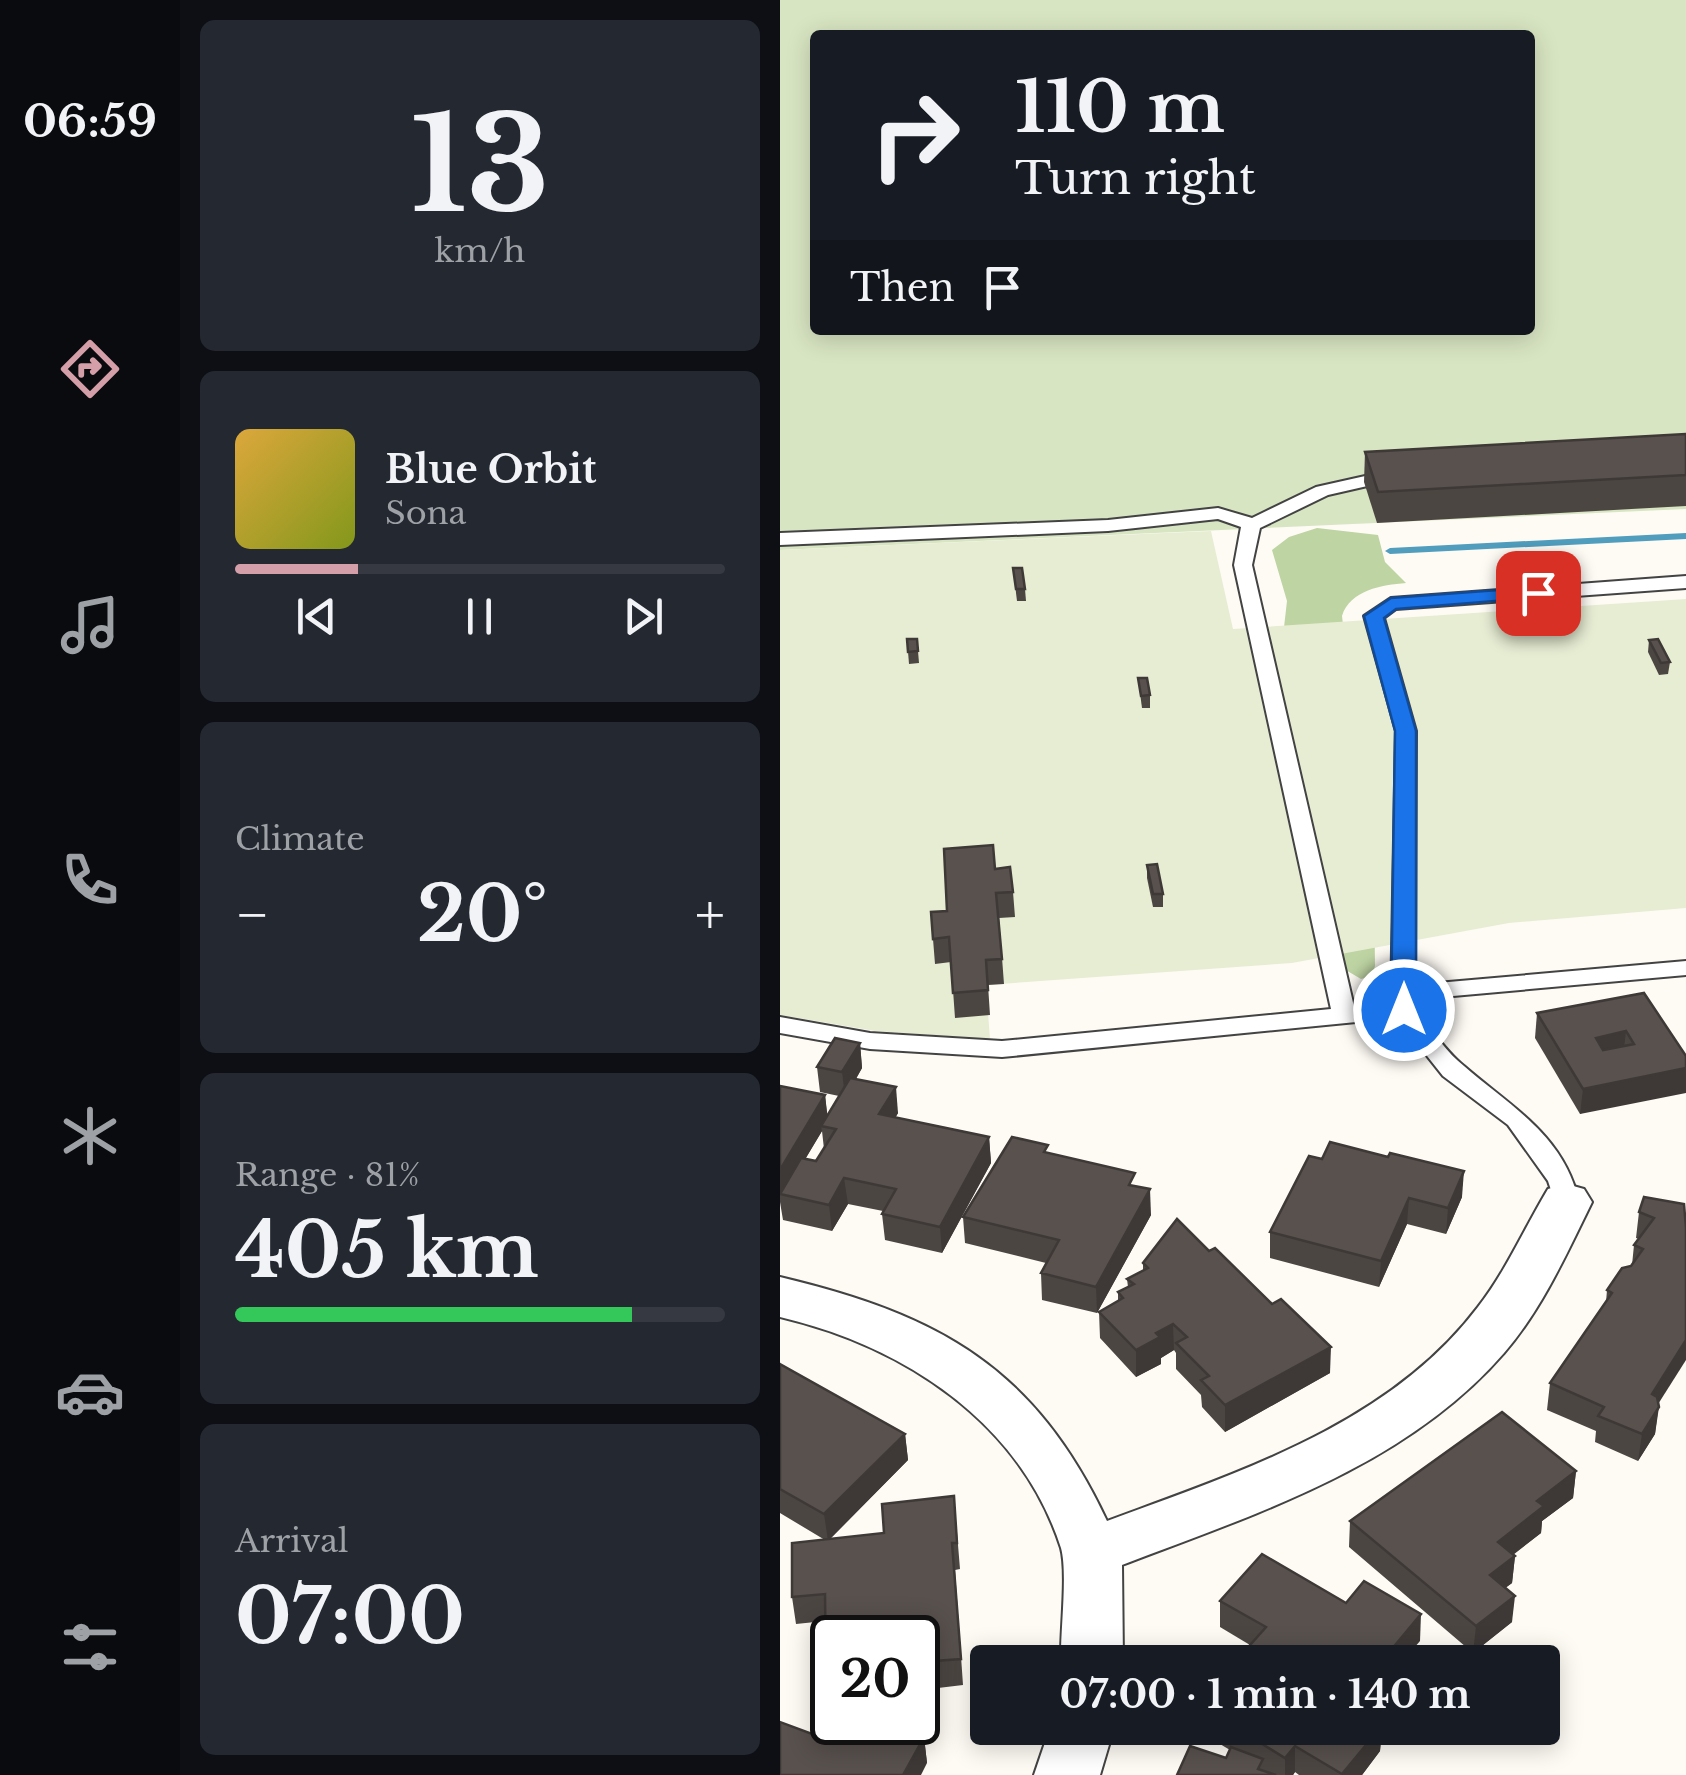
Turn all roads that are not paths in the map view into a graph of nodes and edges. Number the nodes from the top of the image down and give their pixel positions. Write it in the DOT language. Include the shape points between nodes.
graph roads {
  1 [pos="1418,472"];
  2 [pos="1251,526"];
  3 [pos="780,539"];
  4 [pos="1686,582"];
  5 [pos="1686,968"];
  6 [pos="1404,1010"];
  7 [pos="1344,1016"];
  8 [pos="780,1026"];
  9 [pos="1566,1202"];
  10 [pos="780,1297"];
  11 [pos="1092,1551"];
  12 [pos="1092,1645"];
  13 [pos="1077,1745"];
  14 [pos="1067,1775"];
  1 -- 2 [label="lane" via="1322,491"];
  2 -- 3 [label="lane" via="1224,514"];
  2 -- 7 [label="lane" via="1244,566"];
  4 -- 6 [label="lane" via="1391,604 1374,616 1406,731"];
  5 -- 6 [label="lane" via="1437,990"];
  6 -- 7 [label="lane"];
  6 -- 9 [label="lane" via="1452,1070 1517,1119 1561,1179"];
  7 -- 8 [label="lane" via="974,1050"];
  9 -- 11 [label="street" via="1528,1276 1484,1339 1426,1394 1344,1449"];
  10 -- 11 [label="street" via="911,1339 989,1390 1048,1462"];
  11 -- 12 [label="street"];
  13 -- 14 [label="street"];
}
